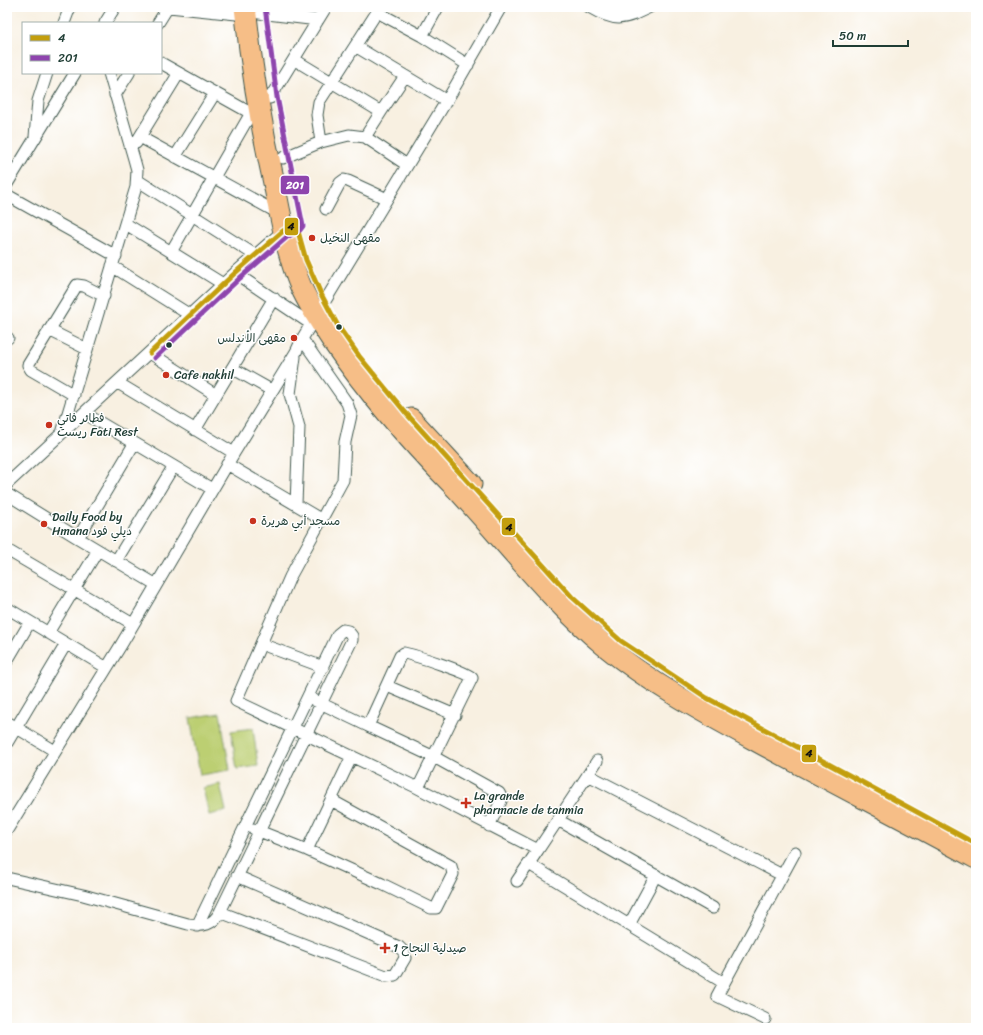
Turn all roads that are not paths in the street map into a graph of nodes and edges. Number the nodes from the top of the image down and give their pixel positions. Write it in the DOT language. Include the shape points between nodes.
graph roads {
  1 [pos="70,7"];
  2 [pos="115,7"];
  3 [pos="168,7"];
  4 [pos="326,7"];
  5 [pos="438,7"];
  6 [pos="589,7"];
  7 [pos="499,8"];
  8 [pos="645,8"];
  9 [pos="373,9"];
  10 [pos="252,11"];
  11 [pos="318,20"];
  12 [pos="64,22"];
  13 [pos="106,22"];
  14 [pos="159,22"];
  15 [pos="422,36"];
  16 [pos="355,46"];
  17 [pos="295,60"];
  18 [pos="162,64"];
  19 [pos="468,65"];
  20 [pos="179,73"];
  21 [pos="48,74"];
  22 [pos="74,74"];
  23 [pos="109,74"];
  24 [pos="128,74"];
  25 [pos="405,76"];
  26 [pos="332,83"];
  27 [pos="215,93"];
  28 [pos="116,95"];
  29 [pos="270,98"];
  30 [pos="447,101"];
  31 [pos="381,112"];
  32 [pos="256,116"];
  33 [pos="140,137"];
  34 [pos="365,137"];
  35 [pos="35,138"];
  36 [pos="321,142"];
  37 [pos="132,150"];
  38 [pos="175,157"];
  39 [pos="283,158"];
  40 [pos="407,165"];
  41 [pos="214,179"];
  42 [pos="137,180"];
  43 [pos="7,184"];
  44 [pos="7,195"];
  45 [pos="387,199"];
  46 [pos="326,209"];
  47 [pos="193,216"];
  48 [pos="286,223"];
  49 [pos="126,224"];
  50 [pos="172,252"];
  51 [pos="255,255"];
  52 [pos="114,261"];
  53 [pos="235,273"];
  54 [pos="223,284"];
  55 [pos="104,296"];
  56 [pos="274,298"];
  57 [pos="190,315"];
  58 [pos="317,315"];
  59 [pos="49,330"];
  60 [pos="302,339"];
  61 [pos="87,349"];
  62 [pos="296,352"];
  63 [pos="150,353"];
  64 [pos="232,368"];
  65 [pos="118,383"];
  66 [pos="272,390"];
  67 [pos="74,395"];
  68 [pos="216,395"];
  69 [pos="84,414"];
  70 [pos="195,430"];
  71 [pos="62,434"];
  72 [pos="134,444"];
  73 [pos="234,453"];
  74 [pos="228,464"];
  75 [pos="173,467"];
  76 [pos="7,484"];
  77 [pos="212,489"];
  78 [pos="7,494"];
  79 [pos="296,504"];
  80 [pos="322,520"];
  81 [pos="78,538"];
  82 [pos="7,550"];
  83 [pos="98,550"];
  84 [pos="116,561"];
  85 [pos="156,584"];
  86 [pos="74,590"];
  87 [pos="7,608"];
  88 [pos="30,622"];
  89 [pos="133,624"];
  90 [pos="48,633"];
  91 [pos="66,644"];
  92 [pos="260,644"];
  93 [pos="8,659"];
  94 [pos="322,667"];
  95 [pos="107,668"];
  96 [pos="387,686"];
  97 [pos="308,697"];
  98 [pos="321,703"];
  99 [pos="455,715"];
  100 [pos="12,725"];
  101 [pos="368,726"];
  102 [pos="294,728"];
  103 [pos="307,734"];
  104 [pos="7,744"];
  105 [pos="56,751"];
  106 [pos="352,756"];
  107 [pos="434,757"];
  108 [pos="597,761"];
  109 [pos="588,775"];
  110 [pos="418,788"];
  111 [pos="331,800"];
  112 [pos="558,820"];
  113 [pos="246,825"];
  114 [pos="489,826"];
  115 [pos="7,830"];
  116 [pos="259,831"];
  117 [pos="976,844"];
  118 [pos="307,850"];
  119 [pos="538,850"];
  120 [pos="795,852"];
  121 [pos="976,858"];
  122 [pos="529,864"];
  123 [pos="656,875"];
  124 [pos="237,876"];
  125 [pos="782,876"];
  126 [pos="7,878"];
  127 [pos="517,881"];
  128 [pos="713,908"];
  129 [pos="220,912"];
  130 [pos="628,925"];
  131 [pos="197,926"];
  132 [pos="724,983"];
  133 [pos="765,1019"];
  1 -- 12 [label="street"];
  2 -- 13 [label="street"];
  3 -- 10 [label="street"];
  3 -- 14 [label="street"];
  4 -- 11 [label="street"];
  5 -- 15 [label="street"];
  6 -- 8 [label="street" via="609,18 620,19"];
  7 -- 19 [label="street"];
  9 -- 15 [label="street"];
  9 -- 16 [label="street"];
  10 -- 11 [label="street"];
  10 -- 29 [label="highway"];
  10 -- 32 [label="highway"];
  11 -- 17 [label="street"];
  15 -- 19 [label="street"];
  16 -- 25 [label="street"];
  16 -- 26 [label="street"];
  17 -- 26 [label="street"];
  17 -- 29 [label="street"];
  18 -- 20 [label="street"];
  19 -- 30 [label="street"];
  20 -- 27 [label="street"];
  20 -- 33 [label="street"];
  21 -- 35 [label="street" via="36,112"];
  22 -- 35 [label="street"];
  23 -- 28 [label="street"];
  24 -- 28 [label="street"];
  25 -- 30 [label="street"];
  25 -- 31 [label="street"];
  26 -- 31 [label="street"];
  26 -- 36 [label="street" via="318,106"];
  27 -- 32 [label="street"];
  27 -- 38 [label="street"];
  28 -- 37 [label="street"];
  29 -- 39 [label="highway"];
  30 -- 40 [label="street"];
  31 -- 34 [label="street"];
  32 -- 41 [label="street"];
  32 -- 48 [label="highway"];
  33 -- 37 [label="street"];
  33 -- 38 [label="street"];
  34 -- 36 [label="street" via="349,135"];
  34 -- 40 [label="street"];
  35 -- 43 [label="street"];
  36 -- 39 [label="street"];
  37 -- 42 [label="street"];
  38 -- 41 [label="street"];
  39 -- 48 [label="highway"];
  40 -- 45 [label="street"];
  41 -- 47 [label="street"];
  41 -- 48 [label="street"];
  42 -- 47 [label="street"];
  42 -- 49 [label="street" via="135,197"];
  44 -- 52 [label="street"];
  45 -- 46 [label="street" via="344,180"];
  45 -- 58 [label="street"];
  47 -- 50 [label="street"];
  47 -- 51 [label="street"];
  48 -- 51 [label="street"];
  48 -- 58 [label="highway" via="301,286"];
  49 -- 50 [label="street"];
  49 -- 52 [label="street"];
  50 -- 54 [label="street"];
  51 -- 53 [label="street"];
  52 -- 55 [label="street"];
  52 -- 57 [label="street"];
  53 -- 54 [label="street"];
  53 -- 56 [label="street"];
  54 -- 57 [label="street"];
  55 -- 59 [label="street" via="77,285"];
  55 -- 61 [label="street"];
  56 -- 58 [label="street"];
  56 -- 64 [label="street"];
  57 -- 63 [label="street"];
  58 -- 60 [label="street"];
  58 -- 117 [label="highway" via="348,341 382,386 572,597 621,641 707,698"];
  58 -- 121 [label="highway" via="362,381 424,455 567,611 604,645 654,682 694,706"];
  59 -- 61 [label="street"];
  59 -- 67 [label="street" via="28,367"];
  60 -- 62 [label="street"];
  60 -- 80 [label="street" via="347,403 351,415 345,442 343,480"];
  61 -- 67 [label="street"];
  62 -- 66 [label="street"];
  62 -- 79 [label="street" via="290,394 299,427"];
  63 -- 65 [label="street"];
  63 -- 68 [label="street"];
  64 -- 66 [label="street"];
  64 -- 68 [label="street"];
  65 -- 69 [label="street"];
  65 -- 70 [label="street"];
  66 -- 73 [label="street"];
  67 -- 71 [label="street"];
  68 -- 70 [label="street"];
  69 -- 71 [label="street"];
  69 -- 72 [label="street"];
  70 -- 73 [label="street"];
  71 -- 76 [label="street"];
  72 -- 75 [label="street"];
  72 -- 81 [label="street"];
  73 -- 74 [label="street"];
  74 -- 77 [label="street"];
  74 -- 79 [label="street"];
  75 -- 77 [label="street"];
  75 -- 84 [label="street"];
  77 -- 85 [label="street"];
  78 -- 81 [label="street"];
  79 -- 80 [label="street"];
  80 -- 92 [label="street" via="290,577"];
  81 -- 83 [label="street"];
  82 -- 86 [label="street"];
  83 -- 84 [label="street"];
  83 -- 86 [label="street"];
  84 -- 85 [label="street"];
  85 -- 89 [label="street"];
  86 -- 89 [label="street"];
  86 -- 90 [label="street"];
  87 -- 88 [label="street"];
  88 -- 90 [label="street"];
  88 -- 93 [label="street"];
  89 -- 95 [label="street"];
  90 -- 91 [label="street"];
  91 -- 95 [label="street"];
  91 -- 100 [label="street"];
  92 -- 94 [label="street"];
  92 -- 102 [label="street" via="236,701"];
  94 -- 97 [label="street"];
  94 -- 98 [label="street" via="339,632 350,632 352,640"];
  95 -- 105 [label="street"];
  96 -- 99 [label="street"];
  96 -- 99 [label="street" via="400,656 404,654 469,675 471,681"];
  96 -- 101 [label="street"];
  97 -- 98 [label="street"];
  97 -- 102 [label="street"];
  98 -- 101 [label="street"];
  98 -- 103 [label="street"];
  99 -- 107 [label="street"];
  100 -- 104 [label="street"];
  100 -- 105 [label="street"];
  101 -- 107 [label="street"];
  102 -- 103 [label="street"];
  102 -- 113 [label="street"];
  103 -- 106 [label="street"];
  103 -- 116 [label="street"];
  105 -- 115 [label="street"];
  106 -- 110 [label="street"];
  106 -- 111 [label="street"];
  107 -- 110 [label="street"];
  107 -- 114 [label="street" via="501,795 497,811"];
  108 -- 109 [label="street"];
  109 -- 112 [label="street"];
  109 -- 125 [label="street"];
  110 -- 114 [label="street"];
  111 -- 118 [label="street"];
  111 -- 118 [label="street" via="451,866 453,874 441,900 436,908 431,908"];
  112 -- 119 [label="street"];
  112 -- 123 [label="street"];
  113 -- 116 [label="street"];
  113 -- 131 [label="street"];
  114 -- 119 [label="street"];
  116 -- 118 [label="street"];
  116 -- 124 [label="street"];
  119 -- 122 [label="street"];
  120 -- 125 [label="street"];
  122 -- 127 [label="street"];
  122 -- 130 [label="street"];
  123 -- 128 [label="street"];
  123 -- 130 [label="street"];
  124 -- 129 [label="street"];
  124 -- 129 [label="street" via="399,947 405,958 396,974 386,976"];
  125 -- 132 [label="street"];
  126 -- 131 [label="street" via="83,895"];
  129 -- 131 [label="street" via="211,923"];
  130 -- 132 [label="street"];
  132 -- 133 [label="street" via="717,996"];
}
